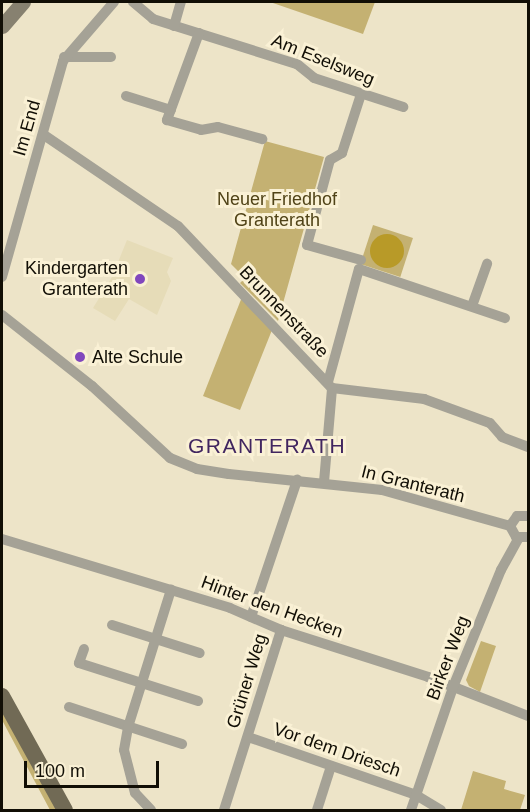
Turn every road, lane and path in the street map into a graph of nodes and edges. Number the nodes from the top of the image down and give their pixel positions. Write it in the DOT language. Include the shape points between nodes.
graph roads {
  1 [pos="23,2"];
  2 [pos="114,2"];
  3 [pos="133,2"];
  4 [pos="181,2"];
  5 [pos="2,26"];
  6 [pos="174,26"];
  7 [pos="199,33"];
  8 [pos="64,57"];
  9 [pos="111,57"];
  10 [pos="361,94"];
  11 [pos="126,96"];
  12 [pos="403,107"];
  13 [pos="171,110"];
  14 [pos="44,135"];
  15 [pos="262,139"];
  16 [pos="361,260"];
  17 [pos="487,264"];
  18 [pos="2,277"];
  19 [pos="472,306"];
  20 [pos="2,315"];
  21 [pos="505,318"];
  22 [pos="330,385"];
  23 [pos="528,447"];
  24 [pos="297,480"];
  25 [pos="324,482"];
  26 [pos="528,516"];
  27 [pos="510,526"];
  28 [pos="524,537"];
  29 [pos="2,538"];
  30 [pos="171,590"];
  31 [pos="251,617"];
  32 [pos="112,625"];
  33 [pos="280,630"];
  34 [pos="156,639"];
  35 [pos="84,649"];
  36 [pos="200,653"];
  37 [pos="142,682"];
  38 [pos="453,687"];
  39 [pos="2,696"];
  40 [pos="198,701"];
  41 [pos="69,707"];
  42 [pos="528,716"];
  43 [pos="128,727"];
  44 [pos="248,737"];
  45 [pos="182,744"];
  46 [pos="331,766"];
  47 [pos="416,795"];
  48 [pos="65,810"];
  49 [pos="151,810"];
  50 [pos="224,810"];
  51 [pos="316,810"];
  52 [pos="411,810"];
  53 [pos="441,810"];
  1 -- 5 [label="street"];
  2 -- 8 [label="street, Im End"];
  3 -- 6 [label="street, Am Eselsweg" via="153,19"];
  4 -- 6 [label="street"];
  6 -- 7 [label="street, Am Eselsweg"];
  7 -- 10 [label="street, Am Eselsweg" via="297,64 314,78"];
  7 -- 13 [label="street"];
  8 -- 9 [label="street"];
  8 -- 14 [label="street, Im End"];
  10 -- 12 [label="street, Am Eselsweg"];
  10 -- 16 [label="street" via="342,153 330,160 307,245"];
  11 -- 13 [label="street"];
  13 -- 15 [label="street" via="168,120 201,130 218,127"];
  14 -- 18 [label="street, Im End"];
  14 -- 22 [label="street, Brunnenstraße" via="178,226"];
  17 -- 19 [label="street"];
  19 -- 21 [label="street"];
  19 -- 22 [label="street" via="358,269"];
  20 -- 24 [label="street, In Granterath" via="92,386 170,458 197,469"];
  22 -- 23 [label="street" via="424,399 490,423 502,437"];
  22 -- 25 [label="street"];
  24 -- 25 [label="street, In Granterath"];
  24 -- 31 [label="street"];
  25 -- 27 [label="street, In Granterath" via="382,490"];
  26 -- 27 [label="street" via="517,516"];
  27 -- 28 [label="street"];
  28 -- 38 [label="street, Birker Weg" via="501,570"];
  29 -- 30 [label="street, Hinter den Hecken"];
  30 -- 31 [label="street, Hinter den Hecken"];
  30 -- 34 [label="street"];
  31 -- 33 [label="street, Hinter den Hecken"];
  32 -- 34 [label="street"];
  33 -- 38 [label="street, Hinter den Hecken"];
  33 -- 44 [label="street, Grüner Weg"];
  34 -- 36 [label="street"];
  34 -- 37 [label="street"];
  35 -- 37 [label="street" via="79,663"];
  37 -- 40 [label="street"];
  37 -- 43 [label="street"];
  38 -- 42 [label="street, Hinter den Hecken"];
  38 -- 47 [label="street, Birker Weg"];
  39 -- 48 [label="main road"];
  41 -- 43 [label="street"];
  43 -- 45 [label="street"];
  43 -- 49 [label="street" via="124,750 129,779 135,793"];
  44 -- 46 [label="street, Vor dem Driesch"];
  44 -- 50 [label="street, Grüner Weg"];
  46 -- 47 [label="street, Vor dem Driesch"];
  46 -- 51 [label="street"];
  47 -- 52 [label="street, Birker Weg"];
  47 -- 53 [label="street"];
}
